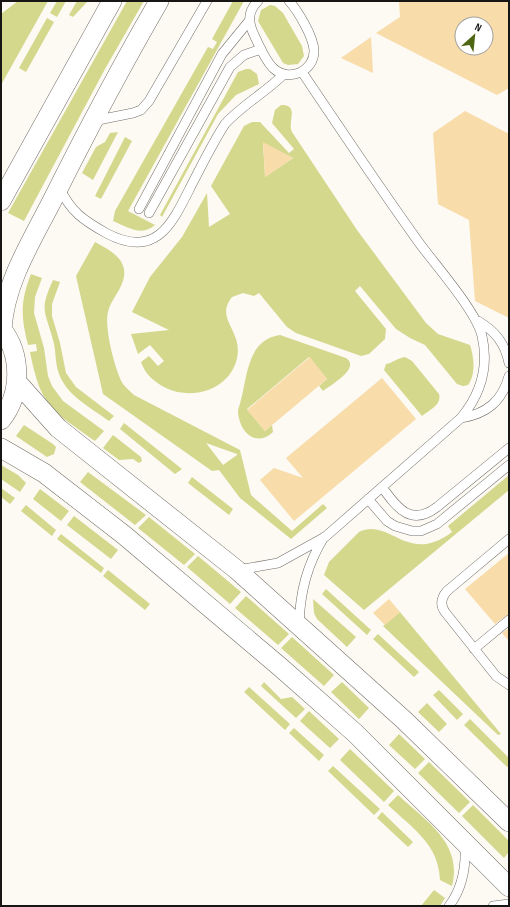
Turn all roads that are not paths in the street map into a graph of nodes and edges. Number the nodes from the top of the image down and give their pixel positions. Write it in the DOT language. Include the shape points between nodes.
graph roads {
  1 [pos="112,1"];
  2 [pos="159,1"];
  3 [pos="207,1"];
  4 [pos="258,1"];
  5 [pos="293,3"];
  6 [pos="249,20"];
  7 [pos="261,49"];
  8 [pos="302,72"];
  9 [pos="284,74"];
  10 [pos="92,121"];
  11 [pos="59,186"];
  12 [pos="1,201"];
  13 [pos="139,209"];
  14 [pos="149,213"];
  15 [pos="478,321"];
  16 [pos="2,328"];
  17 [pos="509,363"];
  18 [pos="509,376"];
  19 [pos="17,382"];
  20 [pos="461,418"];
  21 [pos="1,420"];
  22 [pos="1,448"];
  23 [pos="509,448"];
  24 [pos="509,465"];
  25 [pos="382,487"];
  26 [pos="368,499"];
  27 [pos="325,537"];
  28 [pos="509,539"];
  29 [pos="237,570"];
  30 [pos="509,620"];
  31 [pos="299,625"];
  32 [pos="474,649"];
  33 [pos="509,685"];
  34 [pos="509,822"];
  35 [pos="464,840"];
  36 [pos="509,887"];
  37 [pos="509,904"];
  38 [pos="449,906"];
  39 [pos="493,906"];
  1 -- 12 [label="street"];
  2 -- 10 [label="street"];
  3 -- 10 [label="lane" via="149,101 141,110"];
  4 -- 6 [label="lane" via="250,13"];
  5 -- 8 [label="lane" via="314,52 310,63"];
  6 -- 7 [label="lane" via="250,28"];
  6 -- 13 [label="lane" via="222,54"];
  7 -- 9 [label="lane" via="270,64"];
  7 -- 14 [label="lane" via="244,55 230,67"];
  8 -- 9 [label="lane"];
  8 -- 15 [label="lane" via="393,206"];
  9 -- 11 [label="lane" via="225,124 173,222 158,235 139,242 119,240 83,220 68,205"];
  10 -- 11 [label="street"];
  11 -- 16 [label="street" via="12,284 3,312"];
  15 -- 17 [label="lane" via="496,334 503,343"];
  15 -- 20 [label="lane" via="485,350 482,379 471,406"];
  16 -- 19 [label="street" via="12,345"];
  18 -- 20 [label="lane" via="500,397 493,405 484,412"];
  19 -- 21 [label="street" via="14,398"];
  19 -- 29 [label="street" via="43,414 73,442"];
  20 -- 25 [label="lane"];
  22 -- 35 [label="street" via="44,473 202,600 356,733"];
  23 -- 25 [label="lane" via="434,510 422,515 404,513"];
  24 -- 26 [label="lane" via="437,524 421,531 394,526"];
  25 -- 26 [label="lane"];
  26 -- 27 [label="lane"];
  27 -- 29 [label="lane" via="278,563"];
  27 -- 31 [label="lane" via="307,570"];
  28 -- 32 [label="lane" via="442,598 442,608"];
  29 -- 31 [label="street"];
  30 -- 32 [label="lane"];
  31 -- 34 [label="street" via="466,778"];
  32 -- 33 [label="lane" via="496,676"];
  35 -- 36 [label="street"];
  35 -- 38 [label="lane" via="466,858 463,875 458,891"];
  37 -- 39 [label="lane"];
}
